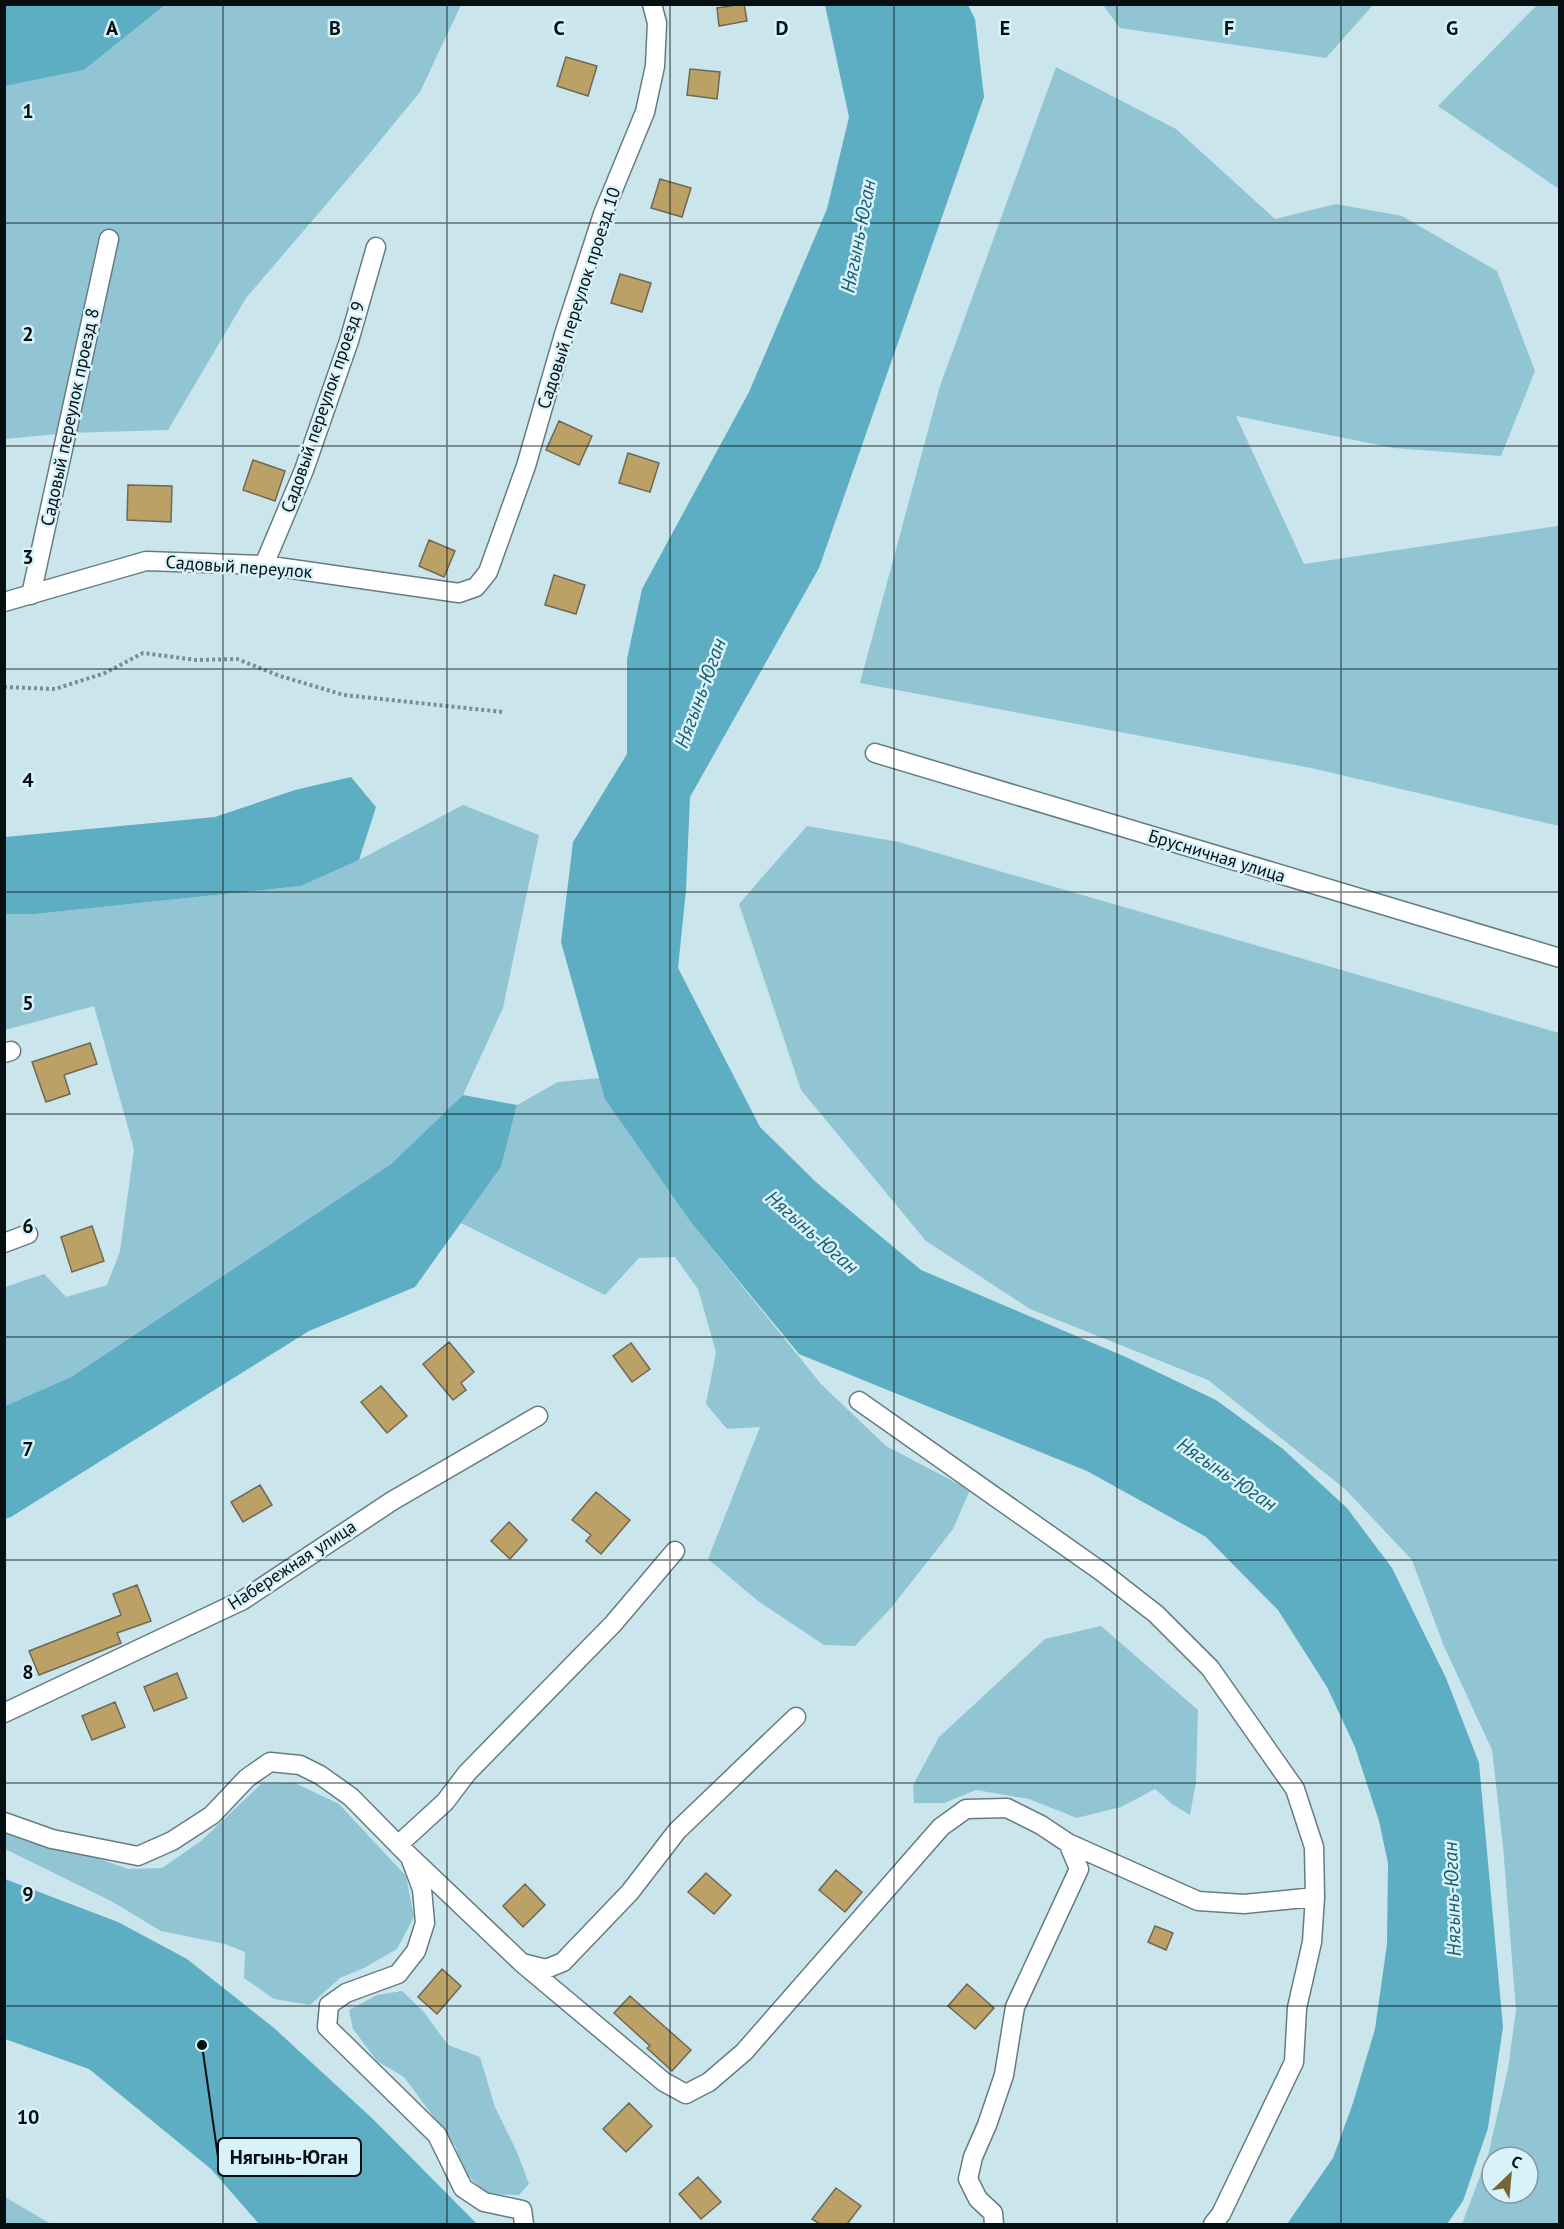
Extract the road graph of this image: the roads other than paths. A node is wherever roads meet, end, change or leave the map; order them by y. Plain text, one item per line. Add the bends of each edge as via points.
1 (652, 4) edge
2 (109, 239) dead end
3 (376, 247) dead end
4 (264, 565) junction
5 (476, 587) joint
6 (31, 595) junction
7 (4, 602) edge
8 (875, 753) dead end
9 (1560, 958) edge
10 (28, 1234) dead end
11 (4, 1243) edge
12 (859, 1401) dead end
13 (538, 1416) dead end
14 (675, 1551) dead end
15 (4, 1713) edge
16 (796, 1717) dead end
17 (4, 1822) edge
18 (1068, 1843) junction
19 (398, 1845) junction
20 (1315, 1897) junction
21 (522, 1963) junction
22 (524, 2224) edge
23 (994, 2224) edge
24 (1213, 2224) edge

1 - 5 street, Садовый переулок проезд 10 via 657,23 656,66 645,112 603,214 526,466 488,572
2 - 6 street, Садовый переулок проезд 8
3 - 4 street, Садовый переулок проезд 9 via 349,341 304,470
4 - 5 street, Садовый переулок via 459,593
4 - 6 street, Садовый переулок via 146,561
6 - 7 street, Садовый переулок
8 - 9 street, Брусничная улица
10 - 11 street
12 - 20 street via 1102,1572 1156,1614 1210,1668 1295,1789 1314,1847
13 - 15 street, Набережная улица via 392,1501 243,1600
14 - 19 street via 613,1624 467,1773 445,1802
16 - 21 street via 677,1831 630,1892 563,1962 546,1969
17 - 19 street via 52,1839 138,1856 172,1841 212,1815 246,1778 270,1762 300,1765 320,1774 351,1797
18 - 20 street via 1198,1901 1244,1904
18 - 21 street via 1041,1824 1006,1808 966,1809 941,1827 744,2052 710,2082 686,2094 664,2082
18 - 23 street via 1078,1869 1015,2007 1005,2075 968,2178 978,2199 993,2214
19 - 21 street
19 - 22 street via 410,1857 422,1889 425,1923 417,1952 398,1974 346,1992 329,2005 327,2027 438,2135 463,2188 484,2202 522,2210
20 - 24 street via 1294,2062

